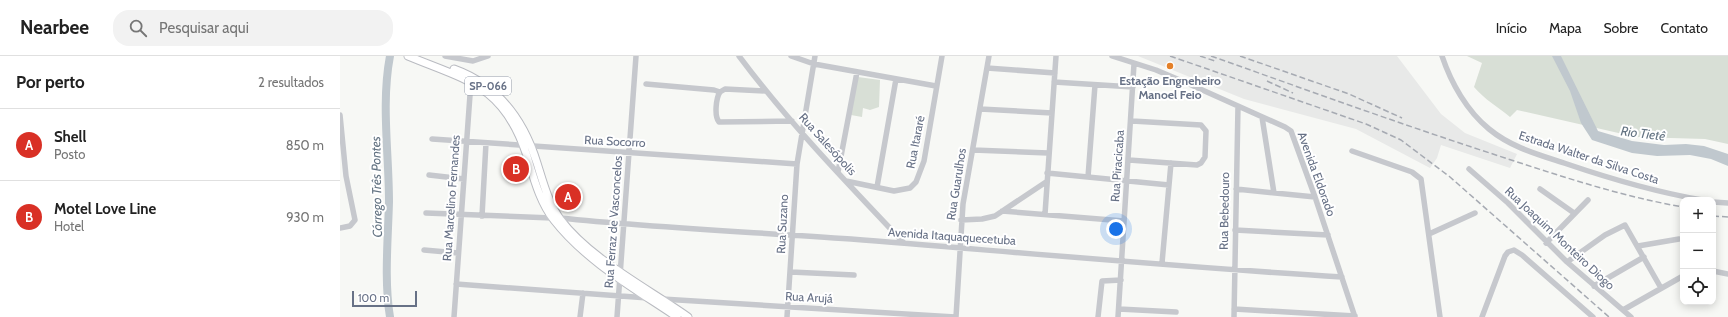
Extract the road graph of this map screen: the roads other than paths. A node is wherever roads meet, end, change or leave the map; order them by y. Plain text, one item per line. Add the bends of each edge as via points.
1 (408, 56) edge
2 (420, 56) edge
3 (445, 56) edge
4 (488, 56) edge
5 (636, 56) edge
6 (739, 56) edge
7 (790, 56) edge
8 (815, 56) edge
9 (942, 56) edge
10 (989, 56) edge
11 (1056, 56) edge
12 (1112, 56) edge
13 (1442, 56) edge
14 (814, 64) junction
15 (1134, 64) junction
16 (988, 68) junction
17 (857, 72) junction
18 (1055, 73) junction
19 (896, 79) junction
20 (472, 81) junction
21 (1054, 82) junction
22 (646, 84) dead end
23 (1095, 85) junction
24 (936, 86) junction
25 (1133, 87) junction
26 (765, 91) junction
27 (720, 92) junction
28 (1238, 106) junction
29 (980, 109) junction
30 (1052, 113) junction
31 (340, 115) edge
32 (1262, 117) junction
33 (792, 121) junction
34 (1132, 121) junction
35 (802, 132) junction
36 (432, 139) dead end
37 (466, 142) junction
38 (486, 142) junction
39 (523, 145) junction
40 (531, 146) junction
41 (973, 150) junction
42 (1352, 151) dead end
43 (628, 152) junction
44 (1048, 153) junction
45 (1129, 160) junction
46 (1171, 163) junction
47 (797, 164) junction
48 (1469, 169) dead end
49 (838, 172) junction
50 (1047, 173) junction
51 (429, 175) dead end
52 (1088, 177) junction
53 (464, 179) junction
54 (846, 181) junction
55 (1128, 181) junction
56 (1046, 182) junction
57 (1169, 185) junction
58 (877, 187) junction
59 (1236, 189) junction
60 (1540, 190) dead end
61 (1274, 193) junction
62 (1315, 197) junction
63 (1687, 197) edge
64 (1588, 200) dead end
65 (1716, 202) edge
66 (1728, 203) edge
67 (1002, 212) junction
68 (426, 213) dead end
69 (1475, 213) dead end
70 (1574, 213) junction
71 (1046, 214) junction
72 (461, 216) junction
73 (482, 216) junction
74 (556, 218) junction
75 (961, 220) junction
76 (1124, 221) junction
77 (624, 225) junction
78 (340, 228) edge
79 (1235, 230) junction
80 (1429, 234) junction
81 (793, 235) junction
82 (1328, 235) junction
83 (1679, 239) dead end
84 (904, 243) junction
85 (1546, 243) junction
86 (1638, 246) junction
87 (960, 248) junction
88 (424, 250) dead end
89 (458, 253) junction
90 (1644, 257) junction
91 (1122, 260) junction
92 (1568, 262) junction
93 (1162, 263) junction
94 (1234, 270) junction
95 (1716, 271) edge
96 (791, 272) junction
97 (620, 274) junction
98 (1728, 274) edge
99 (854, 275) dead end
100 (1342, 277) junction
101 (1680, 278) edge
102 (1121, 280) junction
103 (456, 284) junction
104 (1594, 286) junction
105 (1661, 288) junction
106 (583, 293) junction
107 (619, 296) junction
108 (648, 298) junction
109 (662, 299) junction
110 (788, 307) junction
111 (1119, 309) junction
112 (1234, 309) junction
113 (1623, 310) junction
114 (1176, 312) dead end
115 (1355, 316) edge
116 (454, 317) edge
117 (580, 317) edge
118 (617, 317) edge
119 (676, 317) edge
120 (688, 317) edge
121 (787, 317) edge
122 (956, 317) edge
123 (1098, 317) edge
124 (1118, 317) edge
125 (1234, 317) edge
126 (1440, 317) edge
127 (1482, 317) edge
128 (1594, 317) edge
129 (1631, 317) edge

1 - 20 main road, SP-066
2 - 40 main road, SP-066 via 470,74 489,87 510,109
3 - 4 street via 466,61
5 - 43 street, Rua Ferraz de Vasconcelos
6 - 26 street, Rua Salesópolis
7 - 14 street
8 - 14 street, Rua Suzano
9 - 24 street, Rua Itararé
10 - 16 street, Rua Guarulhos
11 - 18 street
12 - 15 street, Avenida Eldorado
13 - 63 street, Estrada Walter da Silva Costa via 1450,79 1470,109 1490,130 1506,141 1542,156 1646,189
14 - 17 street
14 - 35 street, Rua Suzano
15 - 25 street, Rua Piracicaba
15 - 28 street, Avenida Eldorado via 1189,84
16 - 18 street
16 - 29 street, Rua Guarulhos
17 - 19 street
17 - 49 street
18 - 21 street
19 - 24 street
19 - 58 street
20 - 37 street, Rua Marcelino Fernandes
20 - 39 main road, SP-066 via 490,95 502,109 515,127
21 - 23 street
21 - 30 street
22 - 27 street
23 - 25 street
23 - 52 street
24 - 58 street, Rua Itararé via 924,162 916,182 902,191
25 - 34 street, Rua Piracicaba
26 - 27 street via 725,89
26 - 33 street, Rua Salesópolis
27 - 33 street via 718,121
28 - 32 street, Avenida Eldorado
28 - 59 street, Rua Bebedouro
29 - 30 street
29 - 41 street, Rua Guarulhos
30 - 44 street
31 - 78 street via 346,176 355,220 350,226
32 - 61 street
32 - 62 street, Avenida Eldorado via 1291,131
33 - 35 street, Rua Salesópolis
34 - 45 street, Rua Piracicaba
34 - 46 street via 1197,124 1204,127 1205,157 1201,163
35 - 47 street, Rua Suzano
35 - 49 street, Rua Salesópolis
36 - 37 street, Rua Socorro
37 - 38 street, Rua Socorro
37 - 53 street, Rua Marcelino Fernandes
38 - 39 street, Rua Socorro
38 - 73 street
39 - 40 street, Rua Socorro
39 - 74 main road, SP-066 via 541,196
40 - 43 street, Rua Socorro
40 - 74 main road, SP-066
41 - 44 street
41 - 75 street, Rua Guarulhos
42 - 80 street via 1412,172 1421,179
43 - 47 street, Rua Socorro
43 - 77 street, Rua Ferraz de Vasconcelos
44 - 50 street
45 - 46 street
45 - 55 street, Rua Piracicaba
46 - 57 street
47 - 81 street, Rua Suzano
48 - 85 street, Rua Joaquim Monteiro Diogo
49 - 54 street, Rua Salesópolis
50 - 52 street
50 - 56 street
51 - 53 street
52 - 55 street
53 - 72 street, Rua Marcelino Fernandes
54 - 58 street, Rua Itararé
54 - 84 street, Rua Salesópolis
55 - 57 street
55 - 76 street, Rua Piracicaba
56 - 67 street
56 - 71 street
57 - 93 street
59 - 61 street
59 - 79 street, Rua Bebedouro
60 - 70 street
61 - 62 street
62 - 82 street, Avenida Eldorado
64 - 70 street
65 - 66 street
67 - 71 street
67 - 75 street via 988,218
68 - 72 street, Avenida Itaquaquecetuba
69 - 80 street
70 - 85 street
71 - 76 street
72 - 73 street, Avenida Itaquaquecetuba
72 - 89 street, Rua Marcelino Fernandes
73 - 74 street, Avenida Itaquaquecetuba
74 - 77 street, Avenida Itaquaquecetuba
74 - 97 main road, SP-066 via 579,248
75 - 87 street, Rua Guarulhos
76 - 91 street, Rua Piracicaba
77 - 81 street, Avenida Itaquaquecetuba
77 - 97 street, Rua Ferraz de Vasconcelos
79 - 82 street
79 - 94 street, Rua Bebedouro
80 - 126 street
81 - 84 street, Avenida Itaquaquecetuba
81 - 96 street, Rua Suzano
82 - 100 street, Avenida Eldorado
83 - 86 street
84 - 87 street, Avenida Itaquaquecetuba
85 - 92 street, Rua Joaquim Monteiro Diogo
86 - 90 street
86 - 92 street via 1626,226 1618,227
87 - 91 street, Avenida Itaquaquecetuba
87 - 122 street, Rua Guarulhos
88 - 89 street
89 - 103 street, Rua Marcelino Fernandes
90 - 104 street
90 - 105 street
91 - 93 street, Avenida Itaquaquecetuba
91 - 102 street, Rua Piracicaba
92 - 104 street, Rua Joaquim Monteiro Diogo
93 - 94 street, Avenida Itaquaquecetuba
94 - 100 street, Avenida Itaquaquecetuba
94 - 112 street, Rua Bebedouro
95 - 98 street
96 - 99 street
96 - 110 street, Rua Suzano
97 - 107 street, Rua Ferraz de Vasconcelos
97 - 108 main road, SP-066
97 - 109 main road, SP-066
100 - 115 street, Avenida Eldorado
101 - 105 street
102 - 111 street, Rua Piracicaba
102 - 123 street via 1102,281
103 - 106 street
103 - 116 street, Rua Marcelino Fernandes
104 - 113 street, Rua Joaquim Monteiro Diogo
105 - 113 street
106 - 107 street
106 - 117 street
107 - 108 street
107 - 118 street, Rua Ferraz de Vasconcelos
108 - 119 main road, SP-066
109 - 110 street, Rua Arujá
109 - 120 main road, SP-066
110 - 121 street, Rua Suzano
110 - 122 street, Rua Arujá
111 - 114 street
111 - 124 street, Rua Piracicaba
112 - 115 street
112 - 125 street, Rua Bebedouro
113 - 129 street, Rua Joaquim Monteiro Diogo
127 - 128 street via 1505,256 1511,251 1522,255

